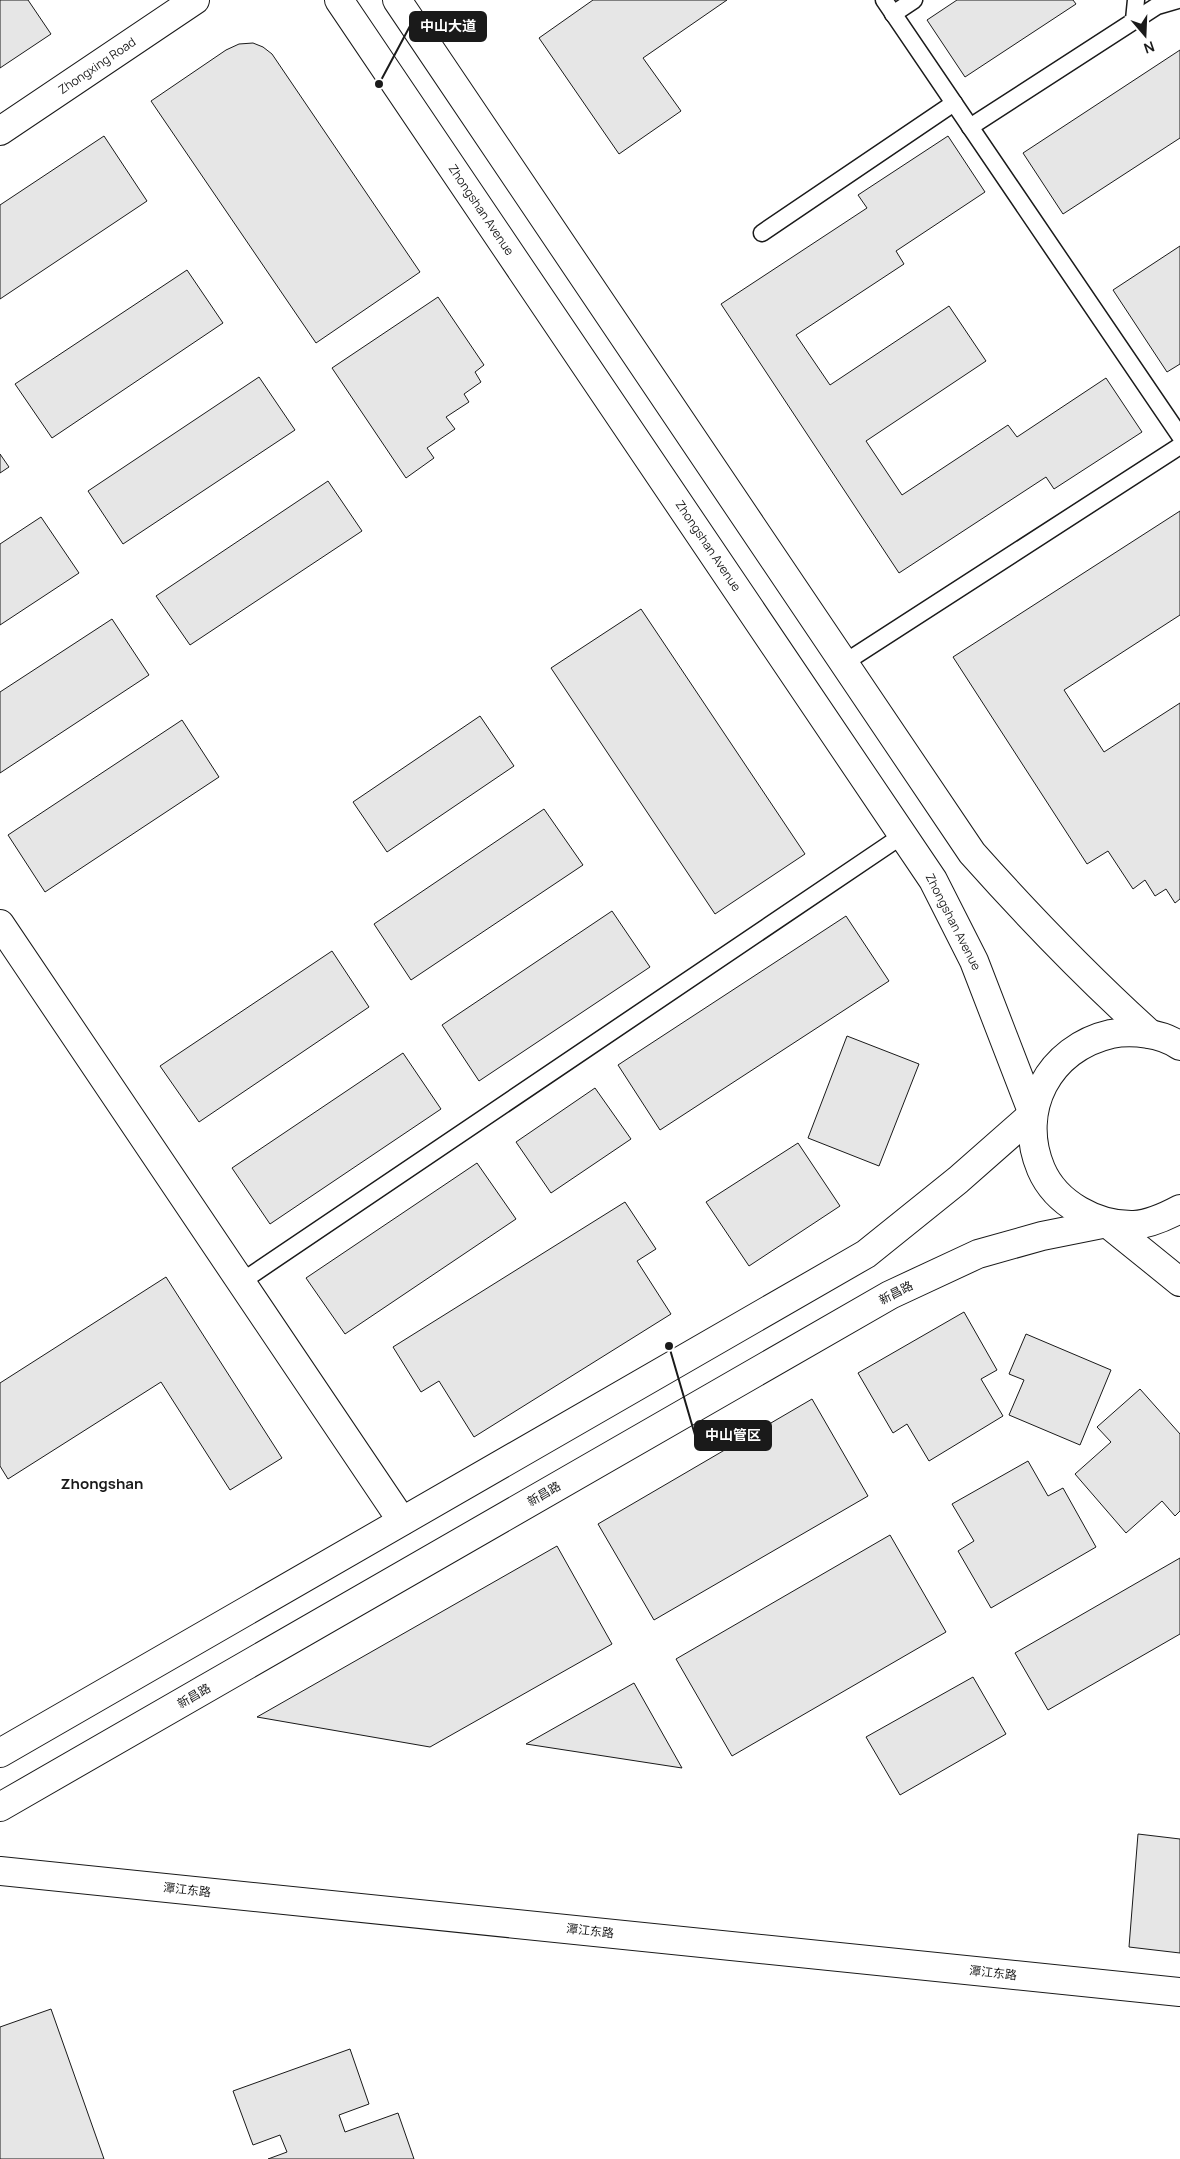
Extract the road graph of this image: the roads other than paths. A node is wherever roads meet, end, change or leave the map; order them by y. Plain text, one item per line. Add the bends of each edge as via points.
1 (195, 0) edge
2 (340, 0) edge
3 (397, 0) edge
4 (914, 0) edge
5 (1136, 0) edge
6 (1178, 0) edge
7 (888, 7) edge
8 (1134, 20) junction
9 (954, 104) junction
10 (970, 127) junction
11 (0, 131) edge
12 (762, 233) dead end
13 (1180, 436) edge
14 (1180, 446) edge
15 (844, 663) junction
16 (903, 835) junction
17 (0, 924) edge
18 (1180, 1028) edge
19 (1150, 1034) junction
20 (1180, 1046) edge
21 (1033, 1114) junction
22 (1180, 1210) edge
23 (1107, 1222) junction
24 (241, 1282) junction
25 (1180, 1282) edge
26 (402, 1522) junction
27 (0, 1753) edge
28 (0, 1807) edge
29 (0, 1871) edge
30 (1180, 1992) edge

1 - 11 main road, Zhongxing Road
2 - 16 main road, Zhongshan Avenue
3 - 15 main road
4 - 7 lane
5 - 8 lane
6 - 8 lane via 1156,6
7 - 9 lane
8 - 10 lane
9 - 10 lane
9 - 12 lane
10 - 13 lane
14 - 15 lane
15 - 19 main road via 972,853 1072,962
16 - 21 main road, Zhongshan Avenue via 933,880 974,961
16 - 24 lane
17 - 24 main road
18 - 19 main road
19 - 20 main road
19 - 21 main road via 1123,1032 1096,1037 1072,1050 1055,1066 1042,1086
21 - 23 main road via 1033,1143 1041,1170 1058,1194 1080,1212
21 - 26 main road via 866,1254
22 - 23 main road via 1161,1220 1134,1225
23 - 25 main road
23 - 28 main road, 新昌路 via 978,1254 890,1295
24 - 26 main road
26 - 27 main road
29 - 30 main road, 潭江东路

